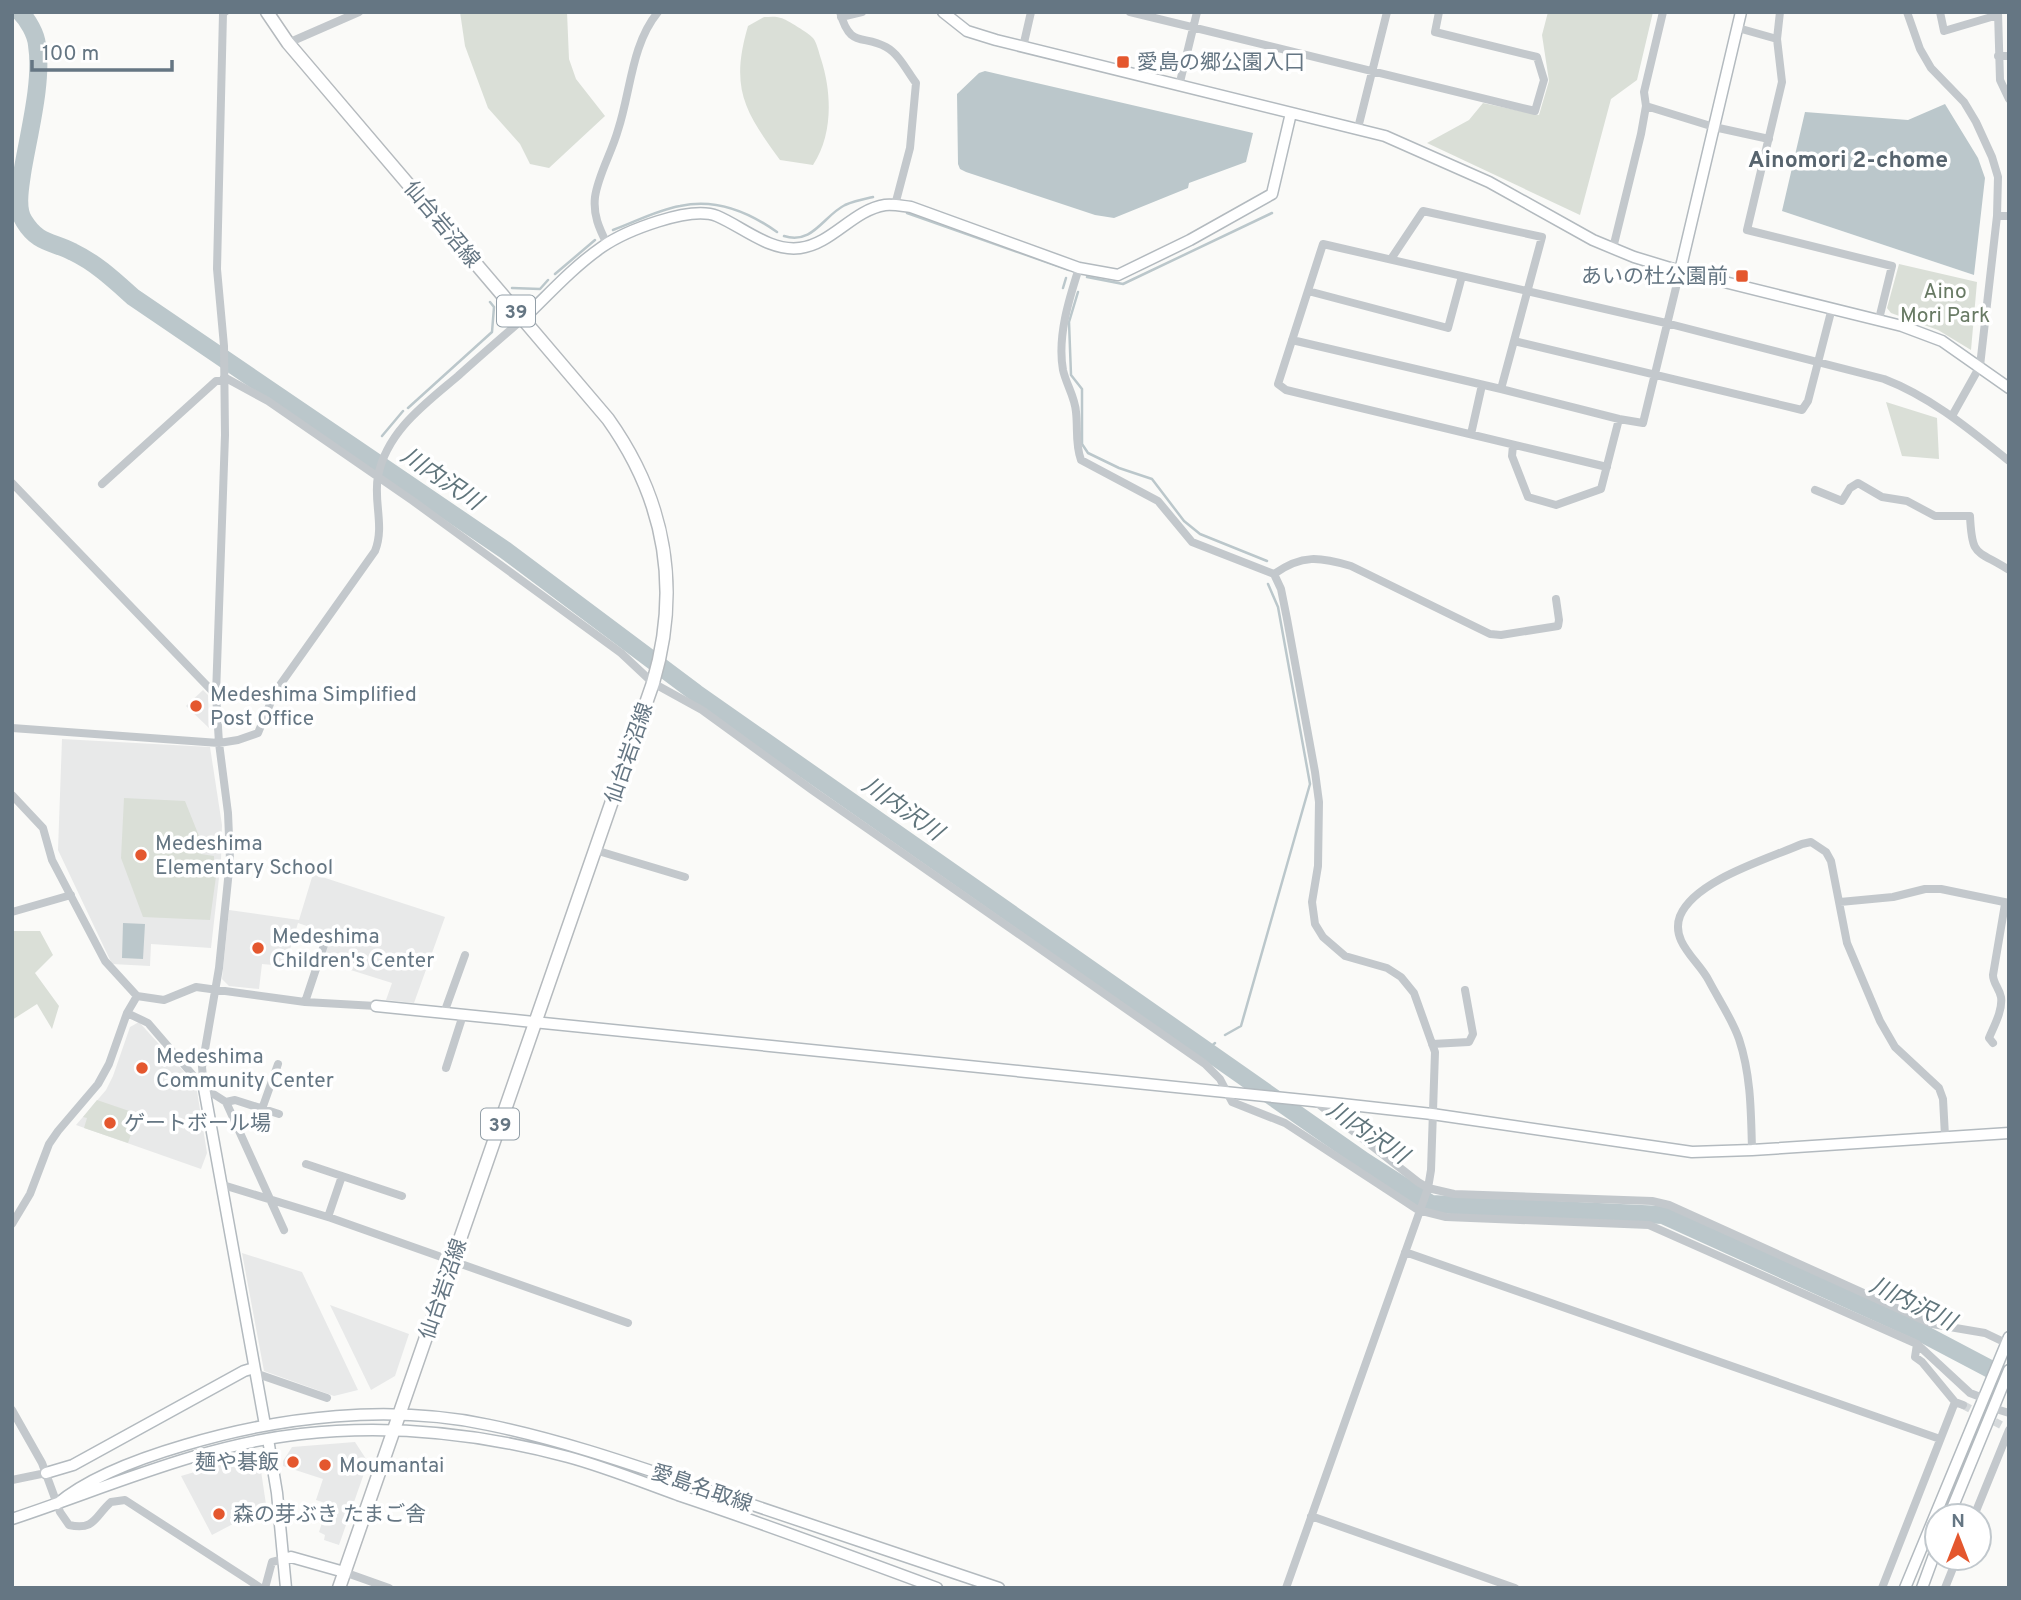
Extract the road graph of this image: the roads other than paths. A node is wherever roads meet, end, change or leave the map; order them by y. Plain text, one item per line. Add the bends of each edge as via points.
1 (267, 12) edge
2 (359, 12) edge
3 (658, 12) edge
4 (862, 12) edge
5 (943, 12) edge
6 (1031, 12) edge
7 (1197, 12) edge
8 (1387, 12) edge
9 (1440, 12) edge
10 (1663, 12) edge
11 (1741, 12) edge
12 (1780, 12) edge
13 (1907, 12) edge
14 (1940, 12) edge
15 (223, 13) edge
16 (1134, 13) edge
17 (1998, 14) edge
18 (841, 15) edge
19 (1738, 28) junction
20 (1194, 29) junction
21 (1777, 39) junction
22 (288, 43) junction
23 (1023, 47) junction
24 (1998, 56) junction
25 (2009, 56) edge
26 (1373, 72) junction
27 (1179, 86) junction
28 (2009, 99) edge
29 (1646, 106) junction
30 (1291, 113) junction
31 (1714, 127) junction
32 (1358, 128) junction
33 (1769, 139) junction
34 (895, 205) junction
35 (1997, 216) junction
36 (2009, 216) edge
37 (607, 244) junction
38 (1613, 248) junction
39 (1391, 259) junction
40 (1079, 268) junction
41 (1680, 271) junction
42 (1462, 276) junction
43 (1308, 291) junction
44 (1527, 291) junction
45 (1832, 308) junction
46 (523, 319) junction
47 (1878, 320) junction
48 (1666, 323) junction
49 (1292, 340) junction
50 (1514, 341) junction
51 (1818, 361) junction
52 (1980, 366) junction
53 (1655, 375) junction
54 (224, 376) junction
55 (1482, 385) junction
56 (2009, 388) edge
57 (1501, 389) junction
58 (1952, 416) junction
59 (1619, 419) junction
60 (1471, 434) junction
61 (1513, 445) junction
62 (2009, 461) edge
63 (1607, 467) junction
64 (378, 476) junction
65 (12, 483) edge
66 (102, 484) dead end
67 (1815, 490) dead end
68 (2009, 570) edge
69 (1274, 574) junction
70 (1556, 599) dead end
71 (654, 679) junction
72 (216, 695) junction
73 (12, 728) edge
74 (219, 743) junction
75 (12, 795) edge
76 (595, 850) junction
77 (685, 877) dead end
78 (71, 895) junction
79 (1840, 902) junction
80 (2007, 903) edge
81 (12, 912) edge
82 (327, 936) dead end
83 (465, 955) dead end
84 (215, 989) junction
85 (1465, 990) dead end
86 (137, 996) junction
87 (305, 1002) junction
88 (376, 1006) joint
89 (127, 1013) junction
90 (444, 1013) junction
91 (463, 1015) junction
92 (536, 1022) junction
93 (1993, 1043) dead end
94 (1432, 1044) junction
95 (278, 1064) dead end
96 (446, 1068) dead end
97 (204, 1088) junction
98 (1227, 1092) junction
99 (1314, 1101) junction
100 (226, 1102) junction
101 (262, 1109) junction
102 (279, 1114) dead end
103 (1432, 1114) junction
104 (2009, 1133) edge
105 (1945, 1136) junction
106 (1752, 1150) junction
107 (306, 1164) dead end
108 (342, 1176) junction
109 (223, 1185) junction
110 (1427, 1190) junction
111 (402, 1196) dead end
112 (270, 1199) junction
113 (1420, 1208) junction
114 (328, 1217) junction
115 (12, 1224) edge
116 (284, 1230) dead end
117 (1405, 1252) junction
118 (453, 1261) junction
119 (628, 1323) dead end
120 (1917, 1344) junction
121 (2006, 1345) edge
122 (2009, 1370) edge
123 (255, 1371) junction
124 (1985, 1394) junction
125 (327, 1398) dead end
126 (1993, 1408) junction
127 (12, 1410) edge
128 (2009, 1413) edge
129 (399, 1415) junction
130 (265, 1425) junction
131 (2006, 1428) edge
132 (394, 1431) junction
133 (268, 1439) junction
134 (1940, 1439) junction
135 (46, 1473) junction
136 (12, 1480) edge
137 (1955, 1502) edge
138 (1979, 1502) edge
139 (57, 1504) junction
140 (1311, 1516) junction
141 (12, 1519) edge
142 (284, 1559) junction
143 (344, 1572) junction
144 (263, 1588) edge
145 (286, 1588) edge
146 (339, 1588) edge
147 (389, 1588) edge
148 (937, 1588) edge
149 (999, 1588) edge
150 (1286, 1588) edge
151 (1515, 1588) edge
152 (1882, 1588) edge
153 (1905, 1588) edge

1 - 22 main road, 仙台岩沼線 / 39
2 - 22 street
3 - 37 street via 638,48 621,122 597,189 596,220
4 - 18 street
5 - 23 street via 967,31
6 - 23 street
7 - 20 street
8 - 26 street
9 - 26 street via 1435,32 1537,57 1544,80 1535,111
10 - 29 street via 1644,92
11 - 19 street
12 - 21 street
13 - 35 street via 1931,68 1964,102 1986,142 1998,177
14 - 17 street via 1944,31
15 - 54 street via 217,269
16 - 20 street
17 - 24 street
18 - 34 street via 849,33 888,48 916,83 910,148
19 - 21 street
19 - 31 street
20 - 26 street
20 - 27 street
21 - 33 street via 1782,82
22 - 46 main road, 仙台岩沼線 / 39
23 - 27 street
24 - 25 street
24 - 28 street via 2000,80
26 - 32 street
27 - 30 street
29 - 31 street
29 - 38 street
30 - 32 street
30 - 40 street via 1272,194 1118,275
31 - 33 street
31 - 41 street
32 - 38 street via 1409,145 1489,182
33 - 47 street via 1747,230 1892,266
34 - 37 street via 882,205 826,239 796,249 783,248 716,216 699,213 675,216
34 - 40 street
35 - 36 street
35 - 52 street
37 - 46 street
38 - 41 street
39 - 42 street
39 - 43 street via 1323,244
39 - 44 street via 1423,211 1542,237
40 - 69 street via 1068,302 1062,358 1076,411 1081,460 1158,501 1192,542
41 - 45 street
41 - 48 street
42 - 43 street via 1448,328
42 - 44 street
43 - 49 street
44 - 48 street
44 - 50 street
45 - 47 street
45 - 51 street
46 - 64 street via 410,417 394,438
46 - 71 main road, 仙台岩沼線 / 39 via 608,419 647,486 667,579
47 - 52 street via 1942,341
48 - 51 street
48 - 53 street
49 - 55 street
49 - 60 street via 1278,384 1286,390
50 - 53 street
50 - 57 street
51 - 53 street via 1802,410
51 - 58 street via 1900,385
52 - 56 street
52 - 58 street
53 - 59 street via 1643,423
54 - 64 street
54 - 66 street
54 - 72 street
55 - 57 street
55 - 60 street
57 - 59 street
58 - 62 street
59 - 63 street
60 - 61 street
61 - 63 street
61 - 63 street via 1512,456 1528,497 1556,506 1601,489
64 - 71 street
64 - 74 street via 380,540 375,551 275,692 258,733
65 - 72 street
67 - 68 street via 1842,500 1858,483 1935,516 1970,516 1972,543 1980,554
69 - 70 street via 1298,560 1323,559 1351,566 1476,629 1501,635 1558,626
69 - 94 street via 1287,619 1319,802 1312,902 1315,924 1345,956 1387,968 1408,983
71 - 76 main road, 仙台岩沼線 / 39
71 - 98 street via 1205,1065
72 - 74 street
73 - 74 street
74 - 84 street via 230,860
75 - 78 street via 43,828 52,860
76 - 77 street
76 - 92 main road, 仙台岩沼線 / 39
78 - 81 street
78 - 86 street via 105,961
79 - 80 street via 1941,889
79 - 105 street via 1847,943 1880,1021 1895,1047 1939,1088
79 - 106 street via 1831,860 1811,842 1720,878 1695,896 1680,915 1680,940 1703,969 1741,1046 1748,1076
80 - 93 street via 1993,975 2001,996 1989,1038
82 - 87 street
83 - 90 street
84 - 86 street via 196,987 164,1000
84 - 87 street
84 - 97 street via 202,1066
85 - 94 street via 1474,1034 1469,1042
86 - 89 street
87 - 88 street
88 - 90 street
89 - 97 street via 148,1023
89 - 115 street via 98,1084 49,1144 30,1194
90 - 91 street
91 - 92 street
91 - 96 street
92 - 98 street
92 - 118 main road, 仙台岩沼線 / 39
94 - 103 street
95 - 101 street
97 - 100 street
97 - 109 street
98 - 99 street
98 - 113 street via 1232,1102 1294,1129
99 - 103 street
99 - 110 street
100 - 101 street via 235,1100
100 - 112 street
101 - 102 street
103 - 106 street via 1692,1152
103 - 110 street
104 - 105 street
105 - 106 street
107 - 108 street
108 - 111 street
108 - 114 street
109 - 112 street
109 - 123 street
110 - 113 street
110 - 121 street via 1669,1205 1932,1324 1985,1333
112 - 114 street
112 - 116 street
113 - 117 street
113 - 120 street via 1446,1217 1649,1225
114 - 118 street
117 - 134 street
117 - 140 street
118 - 119 street
118 - 129 main road, 仙台岩沼線 / 39
120 - 124 street via 1970,1393
120 - 134 street via 1915,1357 1959,1403
121 - 124 street
122 - 126 street
123 - 125 street
123 - 130 street
123 - 135 street via 244,1371 73,1465
124 - 153 street
126 - 128 street
126 - 137 street
127 - 135 street
129 - 130 street, 愛島名取線
129 - 132 main road, 仙台岩沼線 / 39
129 - 149 street, 愛島名取線 via 487,1424 605,1455
130 - 139 street, 愛島名取線 via 147,1458 72,1490
131 - 138 street
132 - 133 street, 愛島名取線
132 - 143 main road, 仙台岩沼線 / 39
132 - 148 street, 愛島名取線 via 515,1445 569,1458 792,1533
133 - 139 street, 愛島名取線 via 171,1464
133 - 142 street
134 - 152 street
135 - 136 street
135 - 139 street
139 - 141 street, 愛島名取線
139 - 144 street via 69,1525 78,1527 96,1522 111,1502 125,1500
140 - 150 street
140 - 151 street
142 - 143 street
142 - 144 street via 272,1562
142 - 145 street
143 - 146 main road, 仙台岩沼線 / 39
143 - 147 street

